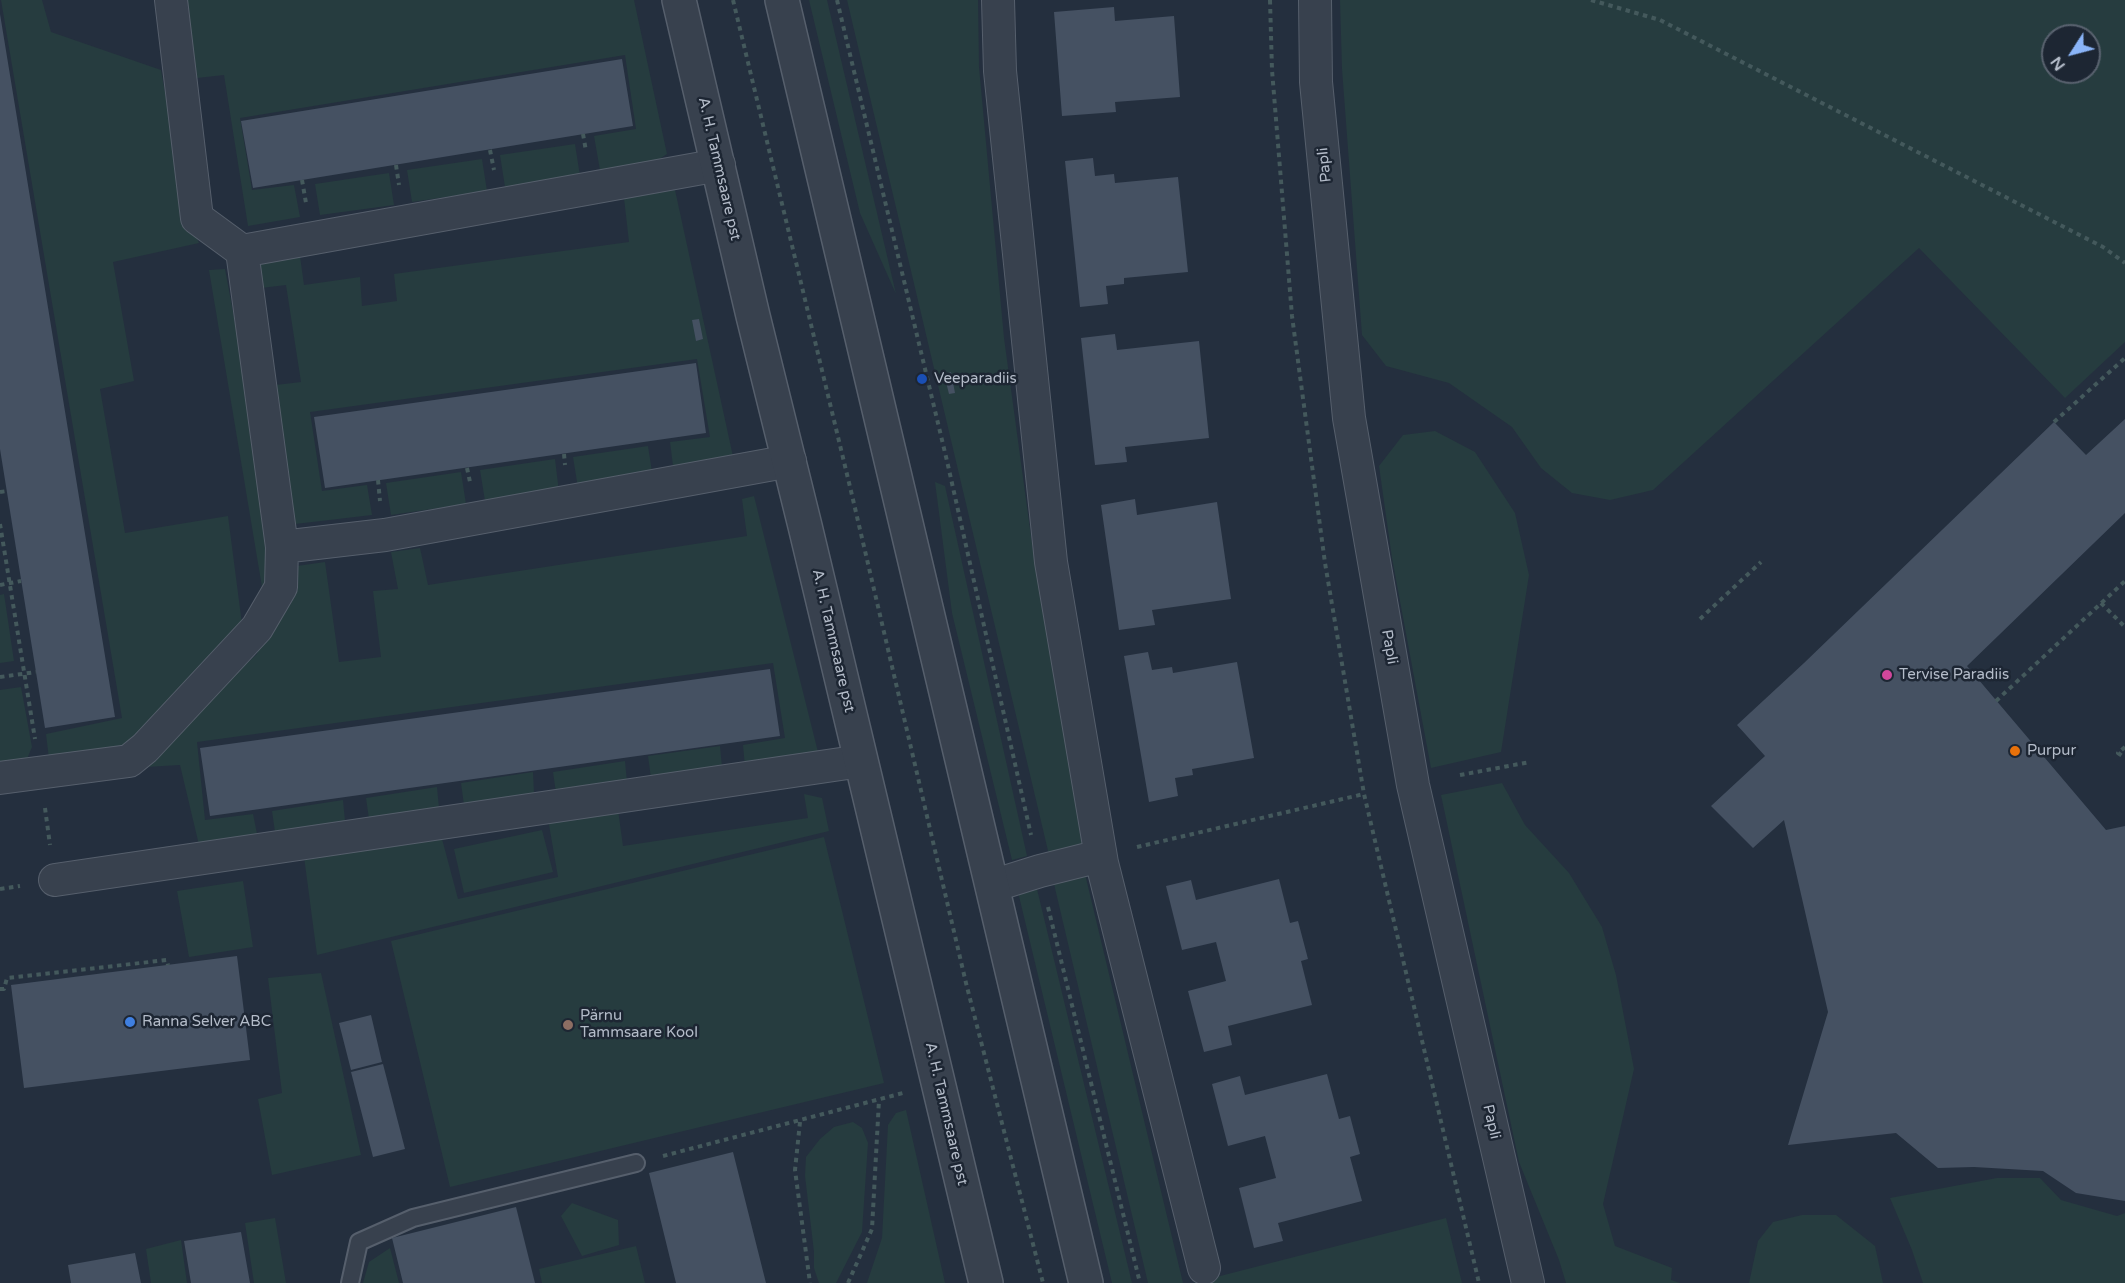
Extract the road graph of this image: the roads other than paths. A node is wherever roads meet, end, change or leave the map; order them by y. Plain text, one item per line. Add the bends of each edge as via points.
1 (171, 0) edge
2 (679, 0) edge
3 (782, 0) edge
4 (998, 0) edge
5 (1315, 0) edge
6 (719, 165) junction
7 (242, 251) junction
8 (790, 461) junction
9 (282, 547) junction
10 (861, 760) junction
11 (0, 778) edge
12 (1100, 856) junction
13 (55, 880) road end
14 (992, 886) junction
15 (636, 1163) road end
16 (1204, 1268) dead end
17 (350, 1283) edge
18 (986, 1283) edge
19 (1086, 1283) edge
20 (1528, 1283) edge

1 - 7 street via 197,218
2 - 6 street, A. H. Tammsaare pst
3 - 14 street
4 - 12 street via 1000,71 1051,562
5 - 20 street, Papli via 1316,82 1349,418 1413,785
6 - 7 street
6 - 8 street, A. H. Tammsaare pst
7 - 9 street
8 - 9 street via 385,535
8 - 10 street, A. H. Tammsaare pst
9 - 11 street via 281,587 257,628 145,748 129,761
10 - 13 street
10 - 18 street, A. H. Tammsaare pst
12 - 14 street
12 - 16 street
14 - 19 street
15 - 17 lane via 413,1218 359,1242

